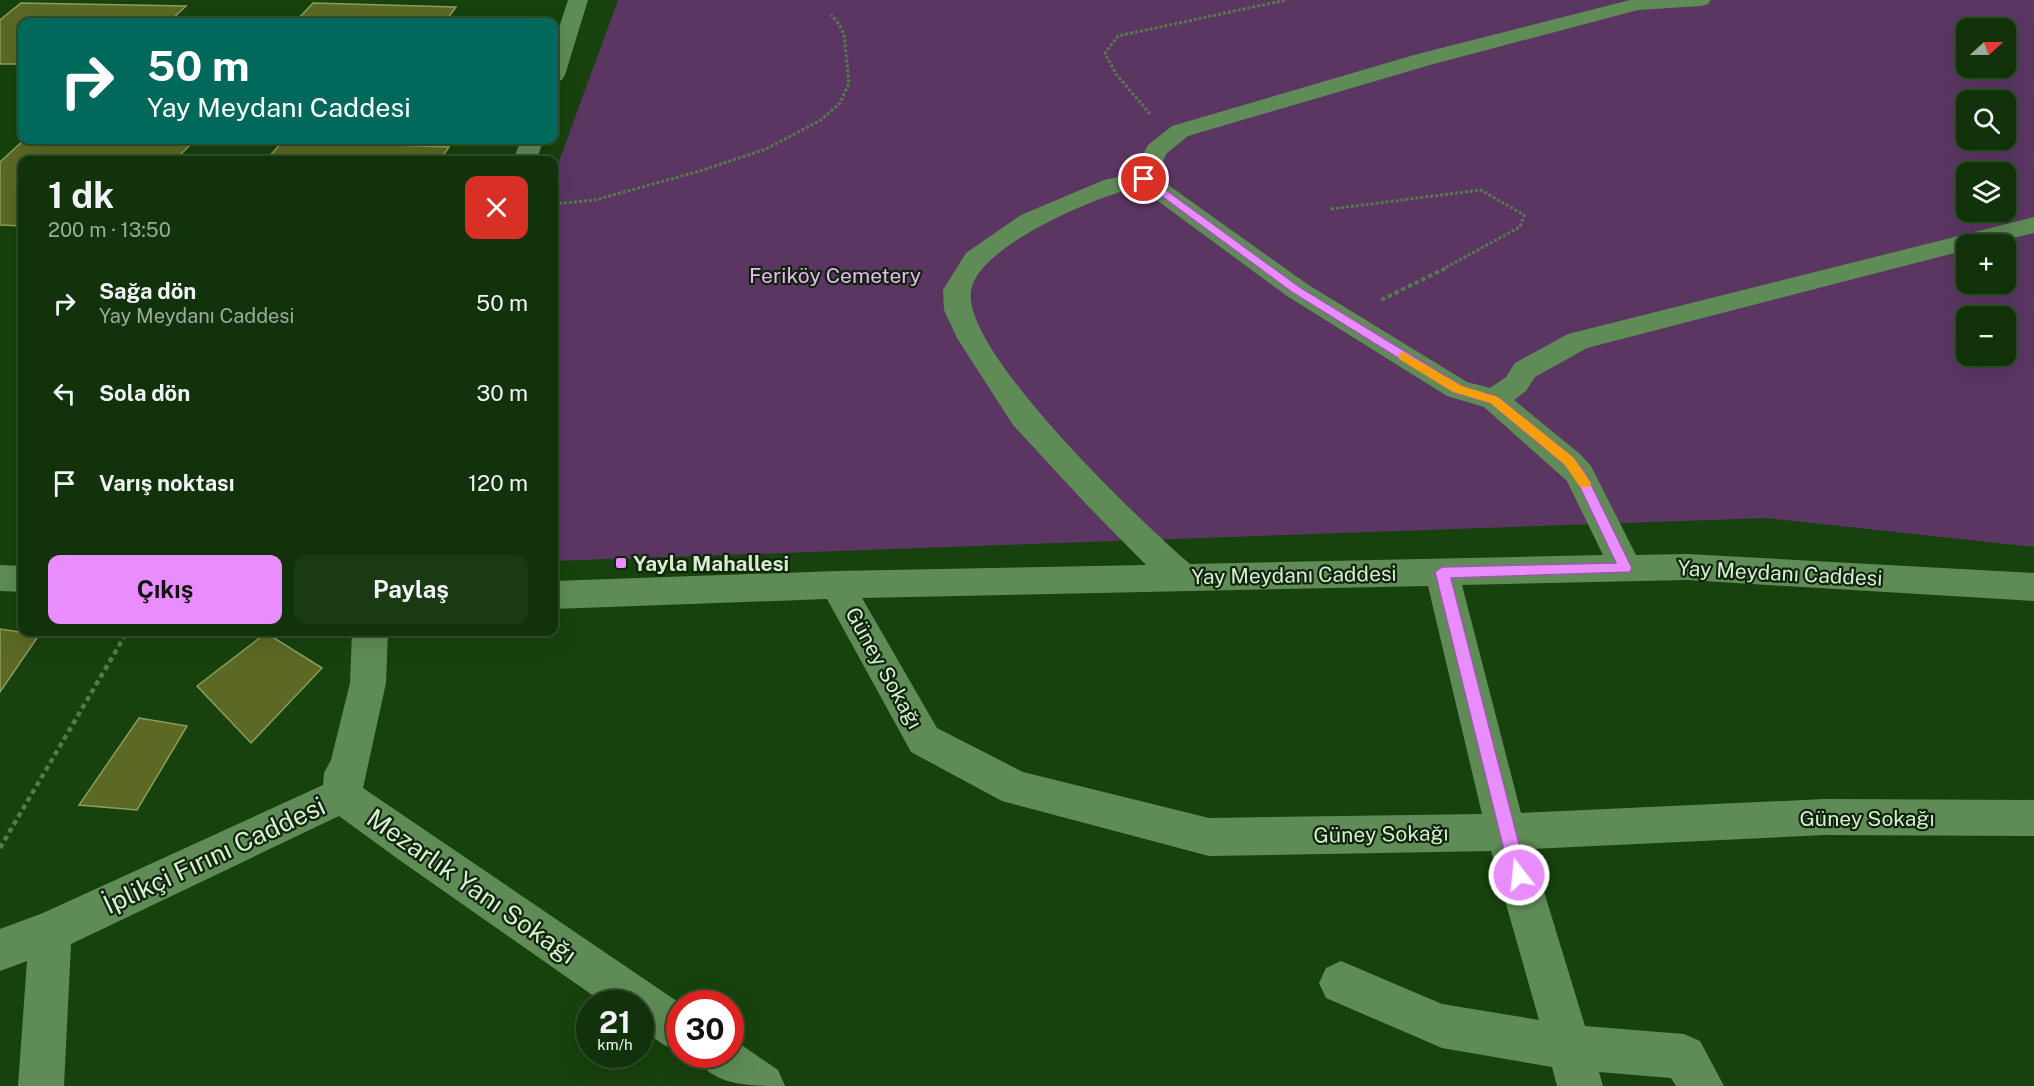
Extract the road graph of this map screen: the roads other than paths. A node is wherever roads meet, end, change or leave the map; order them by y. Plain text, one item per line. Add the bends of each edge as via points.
1 (578, 0) edge
2 (1701, 0) edge
3 (558, 62) edge
4 (1144, 179) junction
5 (2034, 225) edge
6 (1494, 400) junction
7 (1626, 568) junction
8 (1442, 572) junction
9 (0, 578) edge
10 (1183, 578) junction
11 (18, 579) edge
12 (837, 585) junction
13 (2034, 587) edge
14 (558, 596) edge
15 (362, 636) edge
16 (370, 636) edge
17 (342, 795) junction
18 (2034, 818) edge
19 (1506, 832) junction
20 (50, 932) junction
21 (0, 950) edge
22 (1341, 983) dead end
23 (666, 1019) edge
24 (1575, 1066) edge
25 (736, 1068) edge
26 (41, 1086) edge
27 (762, 1086) edge
28 (1701, 1086) edge

1 - 3 street
2 - 4 street via 1638,4 1422,60 1180,131 1160,142 1148,162
4 - 6 street via 1297,290 1457,389
4 - 10 street via 1113,185 1030,220 975,259 957,290 958,310 971,338 1024,417 1097,496
5 - 6 street via 1578,341 1525,370 1516,384
6 - 7 street via 1580,474
7 - 8 street, Yay Meydanı Caddesi
7 - 13 street, Yay Meydanı Caddesi via 1687,567
8 - 10 street, Yay Meydanı Caddesi
8 - 19 street
9 - 11 street
10 - 12 street, Yay Meydanı Caddesi
12 - 14 street, Yay Meydanı Caddesi
12 - 19 street, Güney Sokağı via 924,740 1016,788 1209,837
15 - 17 street, İplikçi Fırını Caddesi via 346,692
16 - 17 street via 368,683
17 - 20 street, İplikçi Fırını Caddesi
17 - 23 street, Mezarlık Yanı Sokağı
18 - 19 street, Güney Sokağı via 1825,817
19 - 24 street
20 - 21 street, İplikçi Fırını Caddesi
20 - 26 street
22 - 24 street via 1442,1026
24 - 28 street via 1684,1057
25 - 27 street

